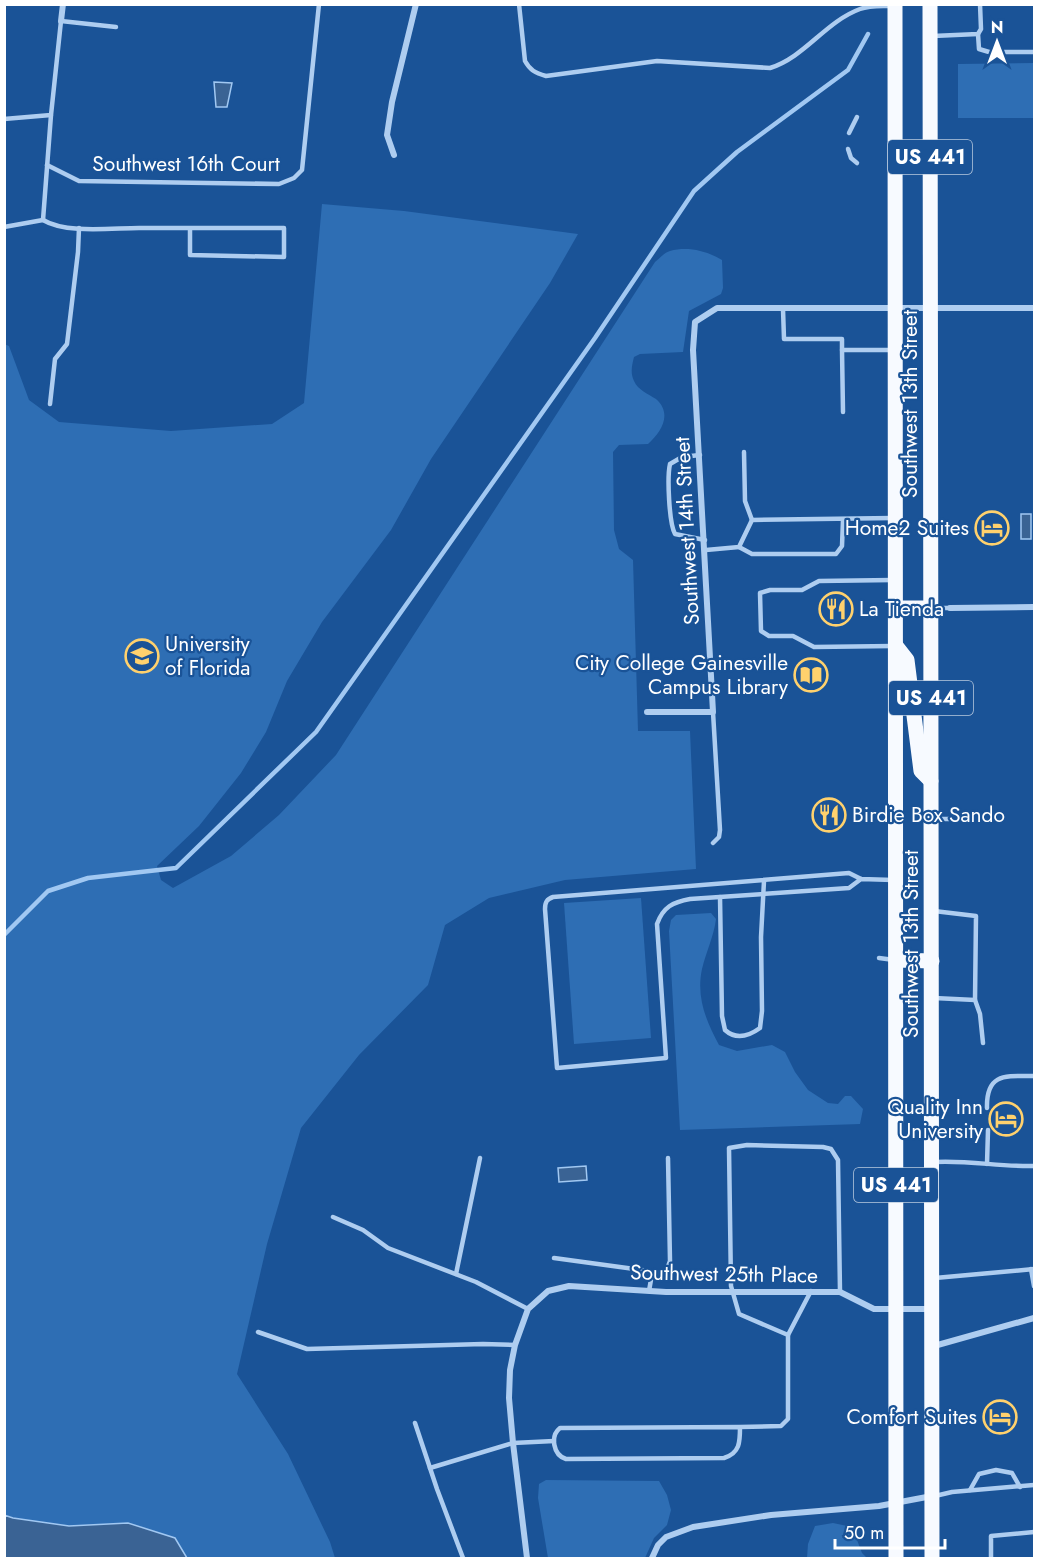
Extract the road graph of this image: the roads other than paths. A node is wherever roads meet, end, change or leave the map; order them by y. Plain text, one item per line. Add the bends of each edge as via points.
1 (63, 4) edge
2 (318, 4) edge
3 (416, 4) edge
4 (519, 4) edge
5 (930, 4) edge
6 (980, 4) edge
7 (895, 5) edge
8 (61, 21) junction
9 (116, 27) dead end
10 (978, 34) junction
11 (930, 36) junction
12 (1035, 52) edge
13 (51, 115) junction
14 (857, 117) dead end
15 (4, 118) edge
16 (849, 134) dead end
17 (848, 149) dead end
18 (394, 156) dead end
19 (857, 163) dead end
20 (47, 165) junction
21 (43, 220) junction
22 (4, 227) edge
23 (79, 228) junction
24 (190, 228) junction
25 (930, 308) junction
26 (1035, 308) edge
27 (783, 309) junction
28 (895, 309) junction
29 (842, 350) junction
30 (895, 350) junction
31 (50, 404) dead end
32 (843, 412) dead end
33 (744, 452) dead end
34 (700, 455) junction
35 (895, 518) junction
36 (752, 520) junction
37 (843, 520) junction
38 (705, 540) junction
39 (739, 547) junction
40 (705, 550) junction
41 (896, 580) junction
42 (1035, 607) edge
43 (896, 608) junction
44 (931, 608) junction
45 (950, 608) joint
46 (896, 646) junction
47 (647, 712) dead end
48 (713, 712) junction
49 (931, 781) junction
50 (931, 819) junction
51 (949, 819) dead end
52 (712, 843) dead end
53 (861, 879) junction
54 (896, 880) junction
55 (764, 881) junction
56 (764, 894) junction
57 (720, 897) junction
58 (932, 911) junction
59 (879, 958) dead end
60 (896, 960) junction
61 (932, 961) junction
62 (932, 998) junction
63 (975, 1000) junction
64 (983, 1043) dead end
65 (1035, 1076) edge
66 (987, 1108) dead end
67 (988, 1130) dead end
68 (480, 1158) dead end
69 (669, 1158) dead end
70 (932, 1162) junction
71 (987, 1164) junction
72 (1035, 1166) edge
73 (333, 1217) dead end
74 (554, 1258) dead end
75 (1033, 1269) edge
76 (456, 1274) junction
77 (652, 1274) junction
78 (932, 1278) junction
79 (1035, 1286) edge
80 (649, 1291) junction
81 (811, 1291) junction
82 (734, 1292) junction
83 (840, 1292) junction
84 (528, 1309) junction
85 (896, 1309) junction
86 (932, 1309) junction
87 (1035, 1318) edge
88 (258, 1332) dead end
89 (788, 1335) junction
90 (515, 1345) junction
91 (933, 1346) junction
92 (415, 1423) dead end
93 (740, 1427) junction
94 (554, 1441) junction
95 (513, 1443) junction
96 (430, 1468) junction
97 (1035, 1485) edge
98 (1020, 1487) junction
99 (970, 1490) junction
100 (932, 1496) junction
101 (896, 1503) junction
102 (1035, 1532) edge
103 (463, 1558) edge
104 (527, 1558) edge
105 (652, 1558) edge
106 (896, 1558) edge
107 (932, 1558) edge
108 (991, 1558) edge

1 - 8 street
2 - 20 lane, Southwest 16th Court via 302,170 294,178 279,184 79,181
3 - 18 street via 387,135
4 - 7 lane via 525,61 529,68 546,76 657,61 770,68 785,63 841,18 861,8
5 - 11 main road, Southwest 13th Street / US 441
6 - 10 lane
7 - 28 main road, Southwest 13th Street / US 441
8 - 9 lane
8 - 13 lane
10 - 11 lane
10 - 12 lane via 979,49
11 - 25 main road, Southwest 13th Street / US 441
13 - 15 lane
13 - 20 lane
14 - 16 lane
17 - 19 lane
20 - 21 lane
21 - 22 lane
21 - 23 lane via 53,226
23 - 24 lane
23 - 31 lane via 67,344 55,359
24 - 24 lane via 190,255 284,257 284,228
25 - 26 street
25 - 28 street
25 - 44 main road, Southwest 13th Street / US 441
27 - 28 street
27 - 29 lane via 784,339 842,339
27 - 34 street, Southwest 14th Street via 717,308 695,322 693,350
28 - 30 main road, Southwest 13th Street / US 441
29 - 30 lane
29 - 32 lane
30 - 35 main road, Southwest 13th Street / US 441
33 - 36 lane via 745,501
34 - 38 street, Southwest 14th Street
34 - 38 lane via 682,457 670,464 670,498 673,532
35 - 37 lane
35 - 41 main road, Southwest 13th Street / US 441
36 - 37 lane
36 - 39 lane
37 - 39 lane via 842,546 836,554 753,554
38 - 40 street, Southwest 14th Street
39 - 40 lane
40 - 48 street, Southwest 14th Street
41 - 43 main road, Southwest 13th Street / US 441
41 - 46 lane via 819,580 802,590 760,593 761,632 770,636 793,636 814,647
42 - 45 street
43 - 44 main road
43 - 46 main road, Southwest 13th Street / US 441
44 - 45 lane
44 - 49 main road, Southwest 13th Street / US 441
46 - 49 main road via 907,660 921,771
46 - 54 main road, Southwest 13th Street / US 441
47 - 48 street
48 - 52 lane, Southwest 14th Street via 720,830
49 - 50 main road, Southwest 13th Street / US 441
50 - 51 lane
50 - 58 main road, Southwest 13th Street / US 441
53 - 54 lane
53 - 55 lane via 849,873
53 - 56 lane via 849,888
54 - 60 main road, Southwest 13th Street / US 441
55 - 56 lane
55 - 57 lane via 548,899 545,909 557,1068 666,1058 657,924 660,915 676,902
56 - 57 lane
56 - 57 lane via 760,1028 741,1036 724,1030
58 - 61 main road, Southwest 13th Street / US 441
58 - 63 lane via 976,916
59 - 60 lane
60 - 61 main road
60 - 85 main road, Southwest 13th Street / US 441
61 - 62 main road, Southwest 13th Street / US 441
62 - 63 lane
62 - 70 main road, Southwest 13th Street / US 441
63 - 64 lane
65 - 66 lane via 998,1078 990,1086
67 - 71 lane
68 - 76 lane
69 - 77 lane via 670,1261 666,1272
70 - 71 lane
70 - 78 main road, Southwest 13th Street / US 441
71 - 72 lane
73 - 76 lane via 363,1230 388,1248
74 - 77 lane
75 - 78 lane
75 - 79 lane
76 - 84 lane
77 - 80 lane
78 - 86 main road, Southwest 13th Street / US 441
80 - 82 street, Southwest 25th Place
80 - 84 street, Southwest 25th Place via 569,1286 548,1290
81 - 82 street, Southwest 25th Place
81 - 83 street, Southwest 25th Place
81 - 89 lane
82 - 83 lane via 729,1148 747,1145 823,1147 836,1154 840,1179
82 - 89 lane via 739,1314
83 - 85 street, Southwest 25th Place via 874,1309
84 - 90 street, Southwest 25th Place
85 - 86 street, Southwest 25th Place
85 - 101 main road, Southwest 13th Street / US 441
86 - 91 main road, Southwest 13th Street / US 441
87 - 91 street
88 - 90 lane via 308,1349
89 - 93 lane via 788,1419 781,1426
90 - 95 street, Southwest 25th Place via 510,1370
91 - 100 main road, Southwest 13th Street / US 441
92 - 96 lane
93 - 94 lane via 560,1428
93 - 94 lane via 736,1452 724,1458 566,1459 560,1457
94 - 95 lane
95 - 96 lane
95 - 104 street, Southwest 25th Place
96 - 103 lane
97 - 98 lane
98 - 99 lane
98 - 99 lane via 1012,1473 996,1470 979,1474
99 - 100 lane
100 - 101 street
100 - 107 main road, Southwest 13th Street / US 441
101 - 105 street via 693,1527 666,1537
101 - 106 main road, Southwest 13th Street / US 441
102 - 108 lane via 991,1536

